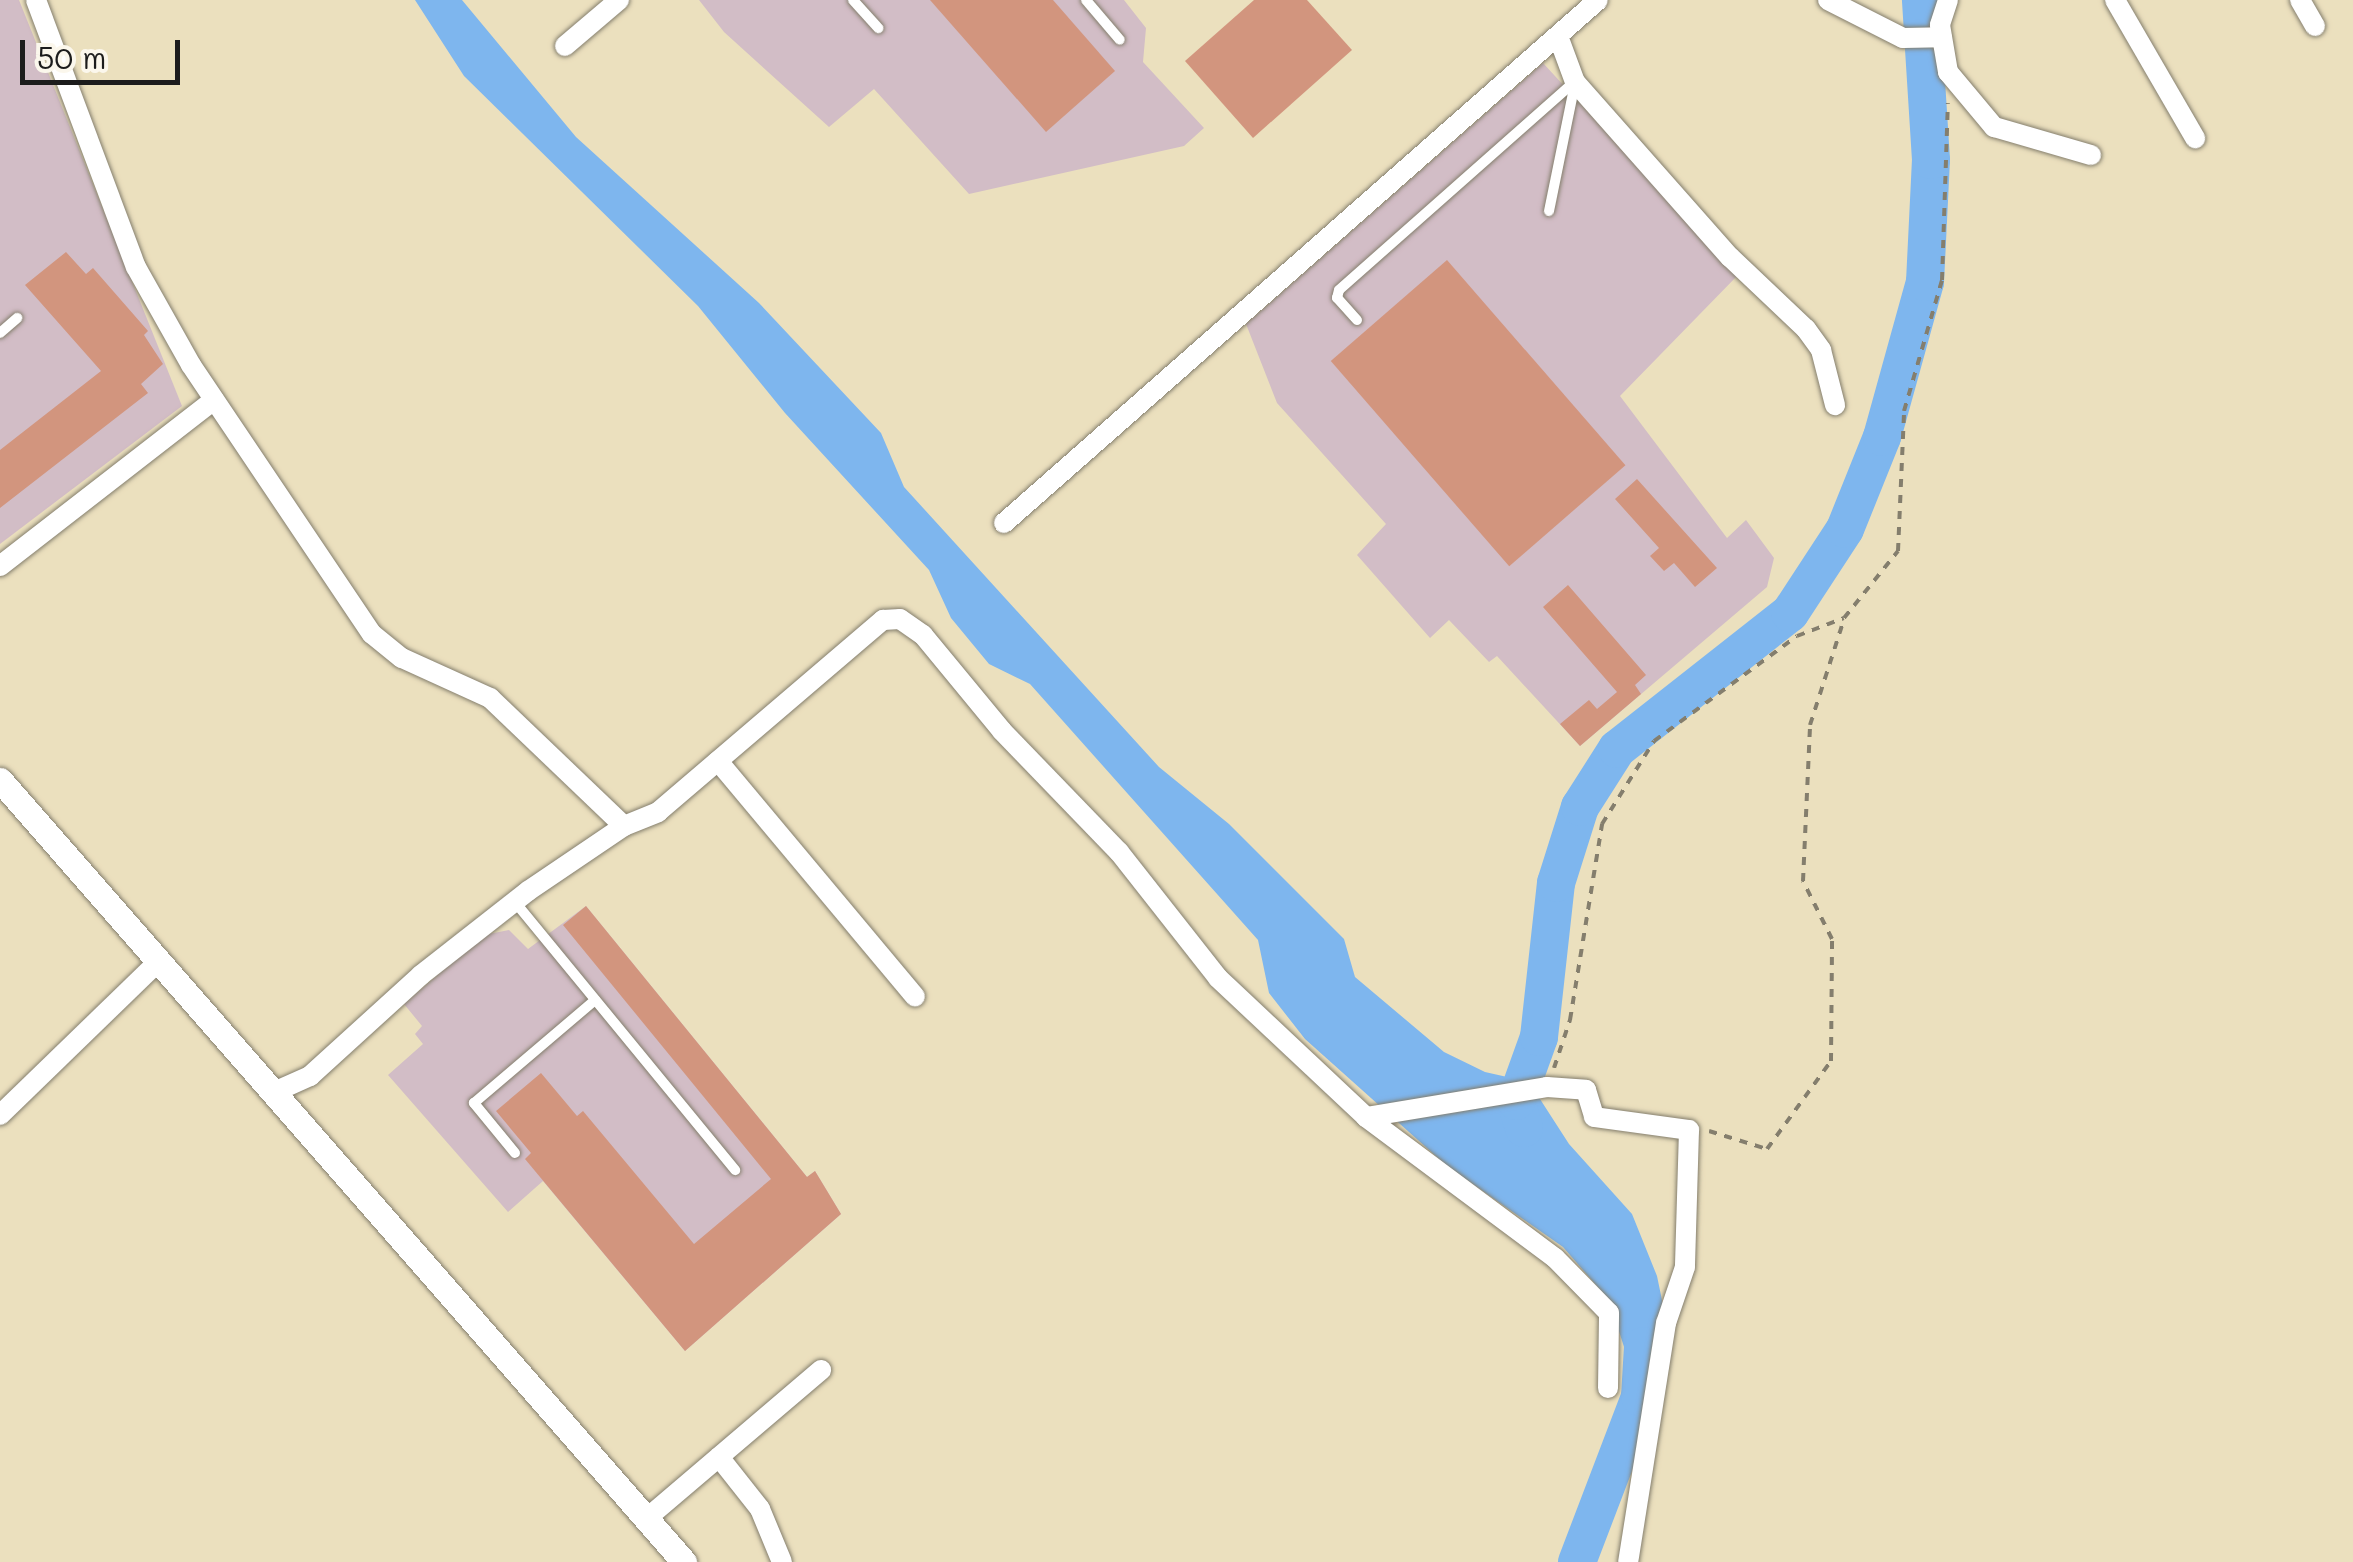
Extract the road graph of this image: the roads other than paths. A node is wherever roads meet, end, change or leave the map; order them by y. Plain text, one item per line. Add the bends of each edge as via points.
1 (36, 0) edge
2 (618, 0) edge
3 (853, 0) edge
4 (1086, 0) edge
5 (1598, 0) edge
6 (1828, 0) edge
7 (1948, 0) edge
8 (2114, 0) edge
9 (2300, 0) edge
10 (2315, 26) dead end
11 (878, 28) dead end
12 (1558, 36) junction
13 (1938, 38) junction
14 (1120, 40) dead end
15 (565, 46) dead end
16 (1575, 82) junction
17 (2195, 138) dead end
18 (2091, 155) dead end
19 (1548, 210) dead end
20 (17, 318) dead end
21 (1357, 320) dead end
22 (0, 333) edge
23 (214, 400) junction
24 (1835, 405) dead end
25 (1004, 523) dead end
26 (0, 566) edge
27 (718, 761) junction
28 (0, 780) edge
29 (624, 826) junction
30 (514, 902) junction
31 (157, 963) junction
32 (915, 997) dead end
33 (595, 1000) junction
34 (272, 1093) junction
35 (0, 1115) edge
36 (1375, 1116) junction
37 (515, 1152) dead end
38 (736, 1170) dead end
39 (821, 1370) dead end
40 (1608, 1388) dead end
41 (718, 1457) junction
42 (646, 1519) junction
43 (684, 1562) edge
44 (782, 1562) edge
45 (1628, 1562) edge

1 - 23 street via 136,267
2 - 15 street
3 - 11 lane
4 - 14 lane
5 - 12 street
6 - 13 street via 1903,38
7 - 13 street
8 - 17 street
9 - 10 street
12 - 16 street
12 - 25 street
13 - 18 street via 1948,72 1994,127
16 - 19 lane
16 - 21 lane via 1339,290 1337,298
16 - 24 street via 1730,257 1806,329 1821,350
20 - 22 lane
23 - 26 street
23 - 29 street via 372,634 402,658 490,698
27 - 29 street via 658,812
27 - 32 street
27 - 36 street via 883,620 900,619 923,635 1002,732 1119,852 1218,978
28 - 31 street
29 - 30 street
30 - 33 lane
30 - 34 street via 310,1076
31 - 34 street
31 - 35 street
33 - 37 lane via 474,1103
33 - 38 lane
34 - 42 street
36 - 40 street via 1556,1258 1609,1314
36 - 45 street via 1547,1087 1586,1090 1594,1117 1689,1130 1686,1267 1666,1323
39 - 41 street
41 - 42 street
41 - 44 street via 760,1509
42 - 43 street

